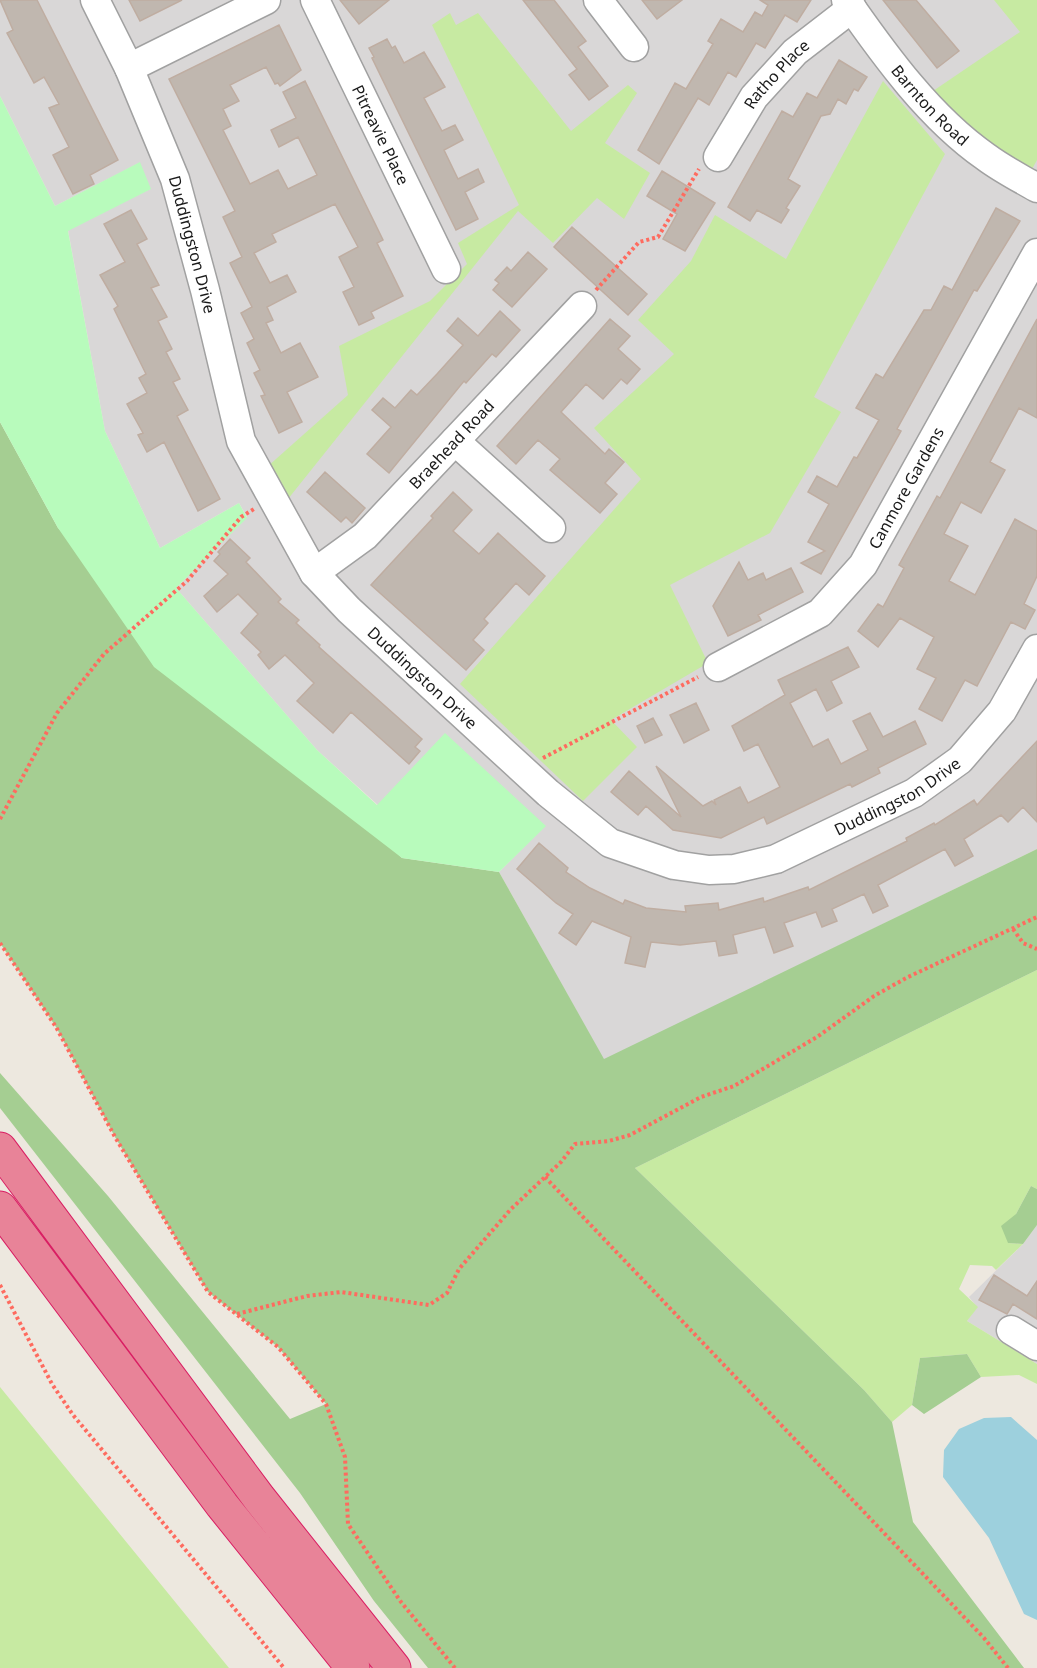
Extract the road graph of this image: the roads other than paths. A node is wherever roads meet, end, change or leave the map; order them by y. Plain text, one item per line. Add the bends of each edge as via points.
1 (95, 0) edge
2 (266, 0) edge
3 (315, 0) edge
4 (598, 0) edge
5 (849, 4) edge
6 (634, 47) dead end
7 (129, 68) junction
8 (718, 157) road end
9 (1037, 188) edge
10 (1037, 253) edge
11 (446, 269) dead end
12 (582, 306) road end
13 (455, 441) junction
14 (552, 528) dead end
15 (315, 573) junction
16 (1037, 649) edge
17 (718, 667) road end
18 (0, 1149) edge
19 (0, 1208) edge
20 (1011, 1330) dead end
21 (1037, 1346) edge
22 (353, 1668) edge
23 (394, 1668) edge

1 - 7 street, Duddingston Drive
2 - 7 street
3 - 11 street, Pitreavie Place
4 - 6 street
5 - 8 street, Ratho Place via 795,52 754,97
5 - 9 street, Barnton Road via 949,127 986,158
7 - 15 street, Duddingston Drive via 175,179 241,441
10 - 17 street, Canmore Gardens via 863,565 820,613
12 - 13 street, Braehead Road
13 - 14 street
13 - 15 street, Braehead Road via 365,536
15 - 16 street, Duddingston Drive via 348,610 522,769 610,843 674,865 709,870 734,869 776,859 914,793 960,760 1002,711
18 - 23 highway via 259,1498
19 - 22 highway via 222,1505
20 - 21 street

